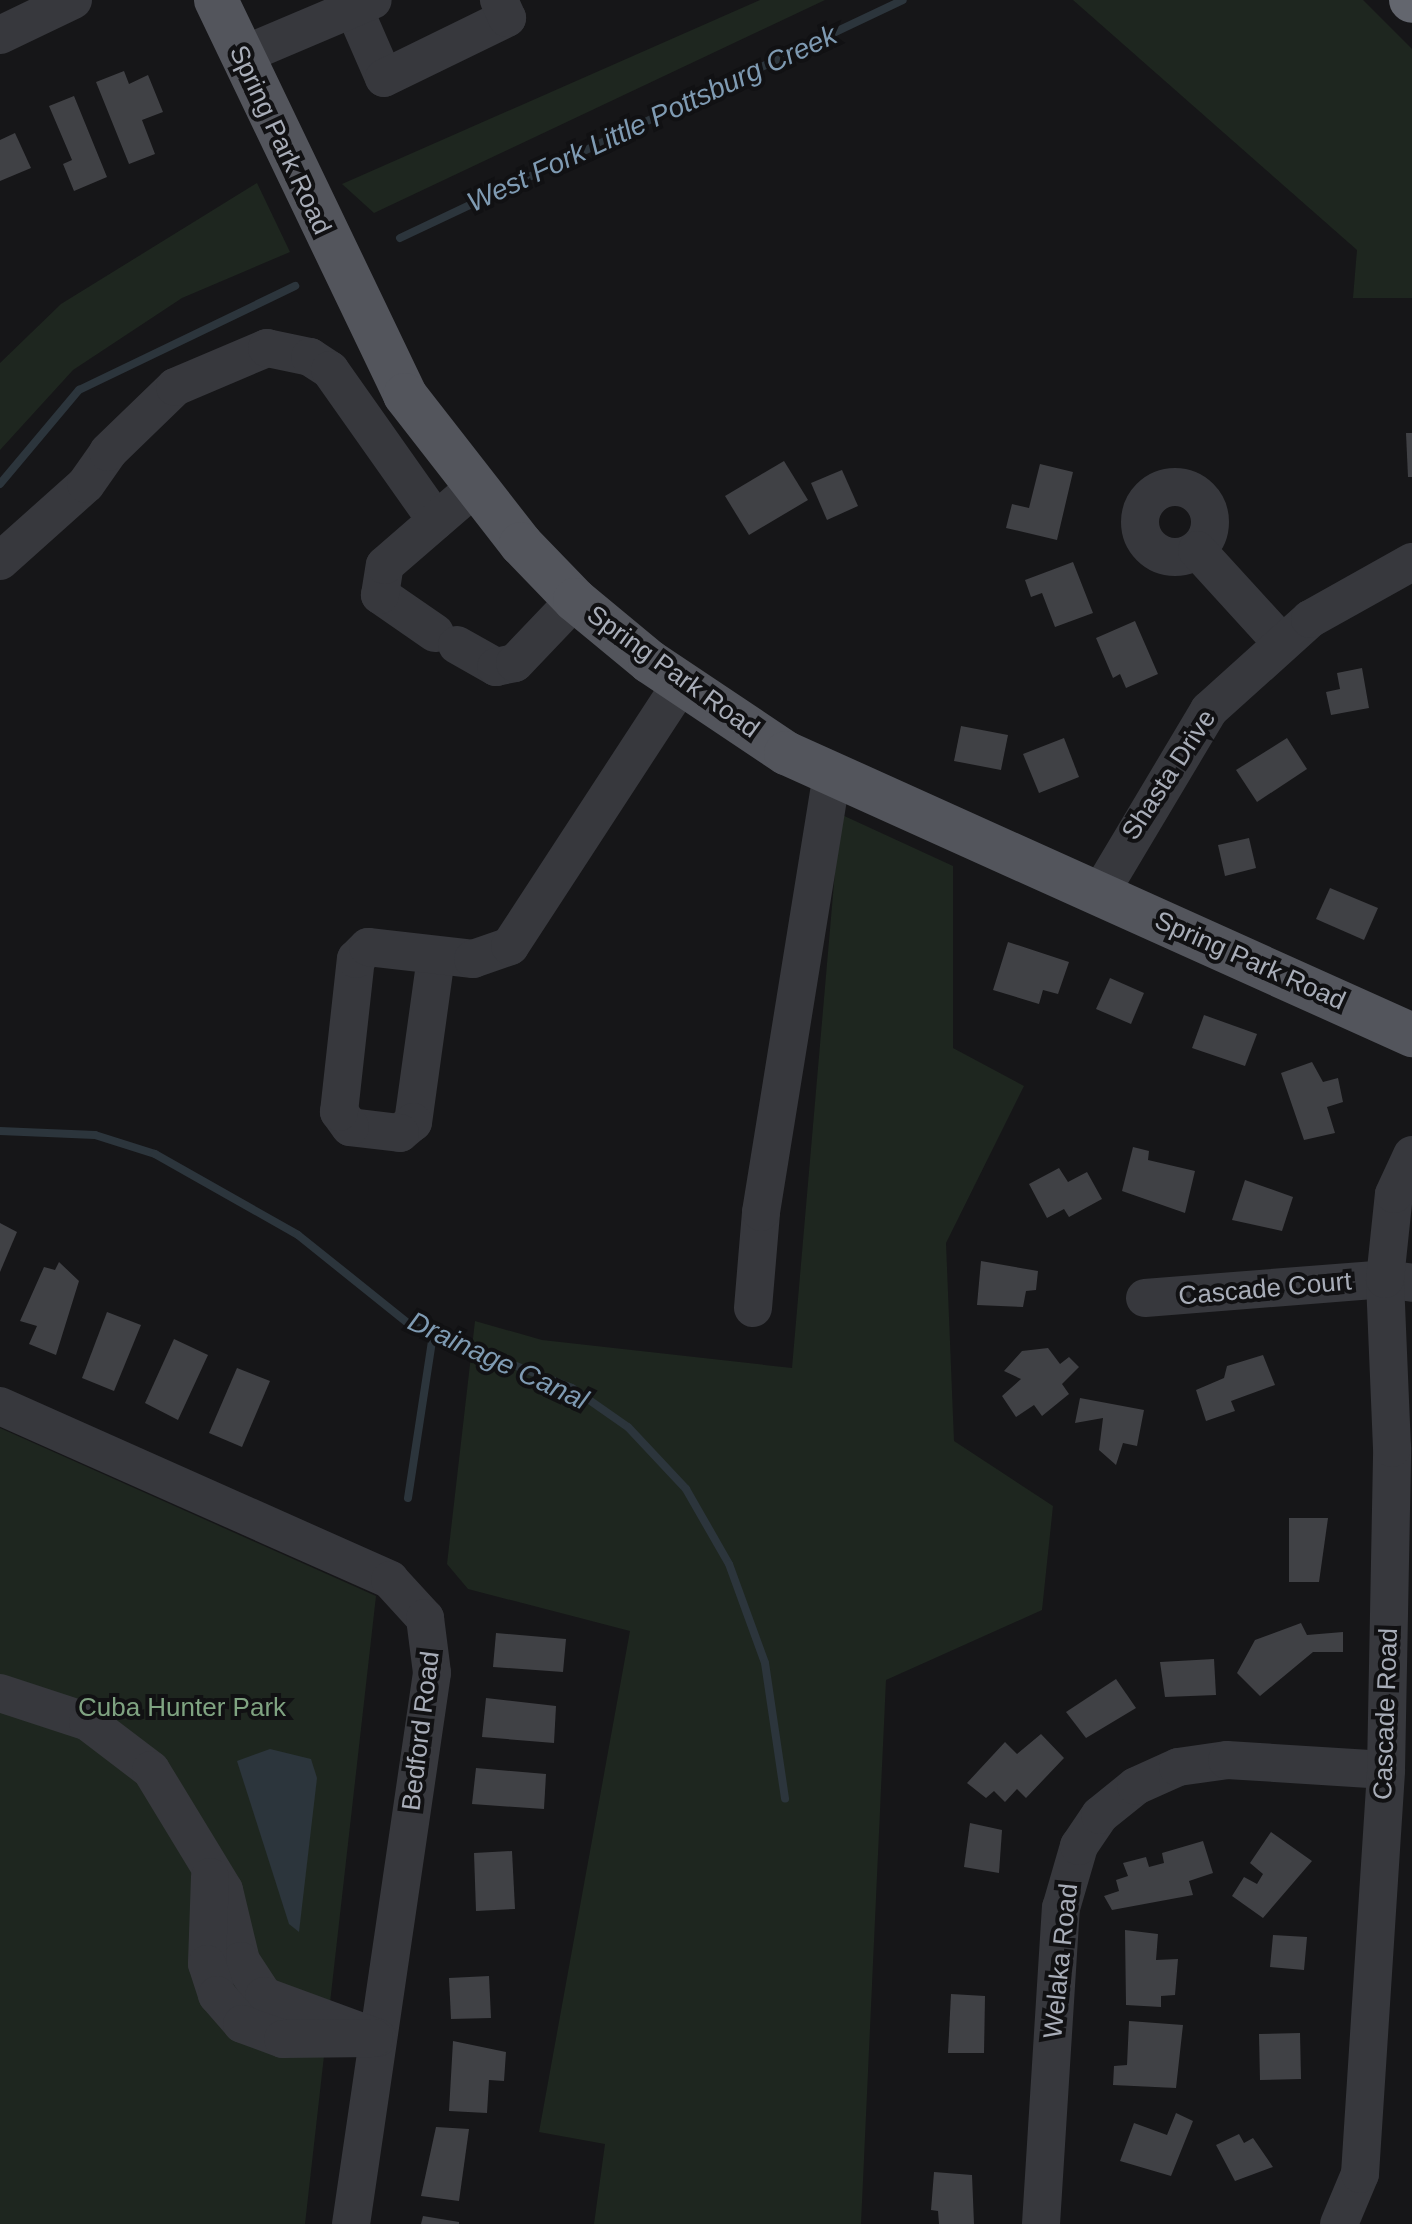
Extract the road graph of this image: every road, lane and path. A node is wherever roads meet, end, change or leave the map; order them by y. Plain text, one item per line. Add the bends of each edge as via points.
1 (73, 0) edge
2 (216, 0) edge
3 (499, 0) edge
4 (354, 9) edge
5 (0, 35) edge
6 (241, 56) junction
7 (474, 488) junction
8 (436, 520) junction
9 (1197, 550) dead end
10 (0, 561) edge
11 (1412, 562) edge
12 (575, 600) junction
13 (1280, 641) junction
14 (681, 684) junction
15 (832, 774) junction
16 (1100, 893) junction
17 (436, 957) junction
18 (1412, 1035) edge
19 (1412, 1155) edge
20 (1399, 1281) edge
21 (1145, 1298) dead end
22 (753, 1308) dead end
23 (0, 1406) edge
24 (0, 1693) edge
25 (1386, 1770) junction
26 (378, 2038) junction
27 (351, 2224) edge
28 (1041, 2224) edge
29 (1339, 2224) edge

1 - 5 street
2 - 6 main road, Spring Park Road
3 - 4 street via 507,18 384,78
4 - 6 street
6 - 7 main road, Spring Park Road via 375,344
7 - 8 street
7 - 12 main road, Spring Park Road
8 - 10 street via 330,370 310,357 267,348 175,387 108,452 86,484
8 - 12 street via 385,565 380,595 446,639 496,667 515,663
9 - 13 street
11 - 13 street, Shasta Drive via 1364,584
12 - 14 main road, Spring Park Road
13 - 16 street, Shasta Drive via 1209,710
14 - 15 main road, Spring Park Road
14 - 17 street via 510,946 485,958
15 - 16 main road, Spring Park Road
15 - 22 street via 761,1212
16 - 18 main road, Spring Park Road
17 - 17 street via 368,947 356,959 339,1112 350,1127 400,1133 413,1122
19 - 20 street, Cascade Road via 1394,1194
20 - 21 street, Cascade Court
20 - 25 street, Cascade Road
23 - 26 street, Bedford Road via 390,1580 425,1618 432,1673
24 - 26 street via 88,1722 151,1770 224,1890 249,1981 264,1996
25 - 28 street, Welaka Road via 1227,1760 1178,1767 1136,1786 1100,1815 1079,1846 1061,1908
25 - 29 street, Cascade Road via 1360,2174
26 - 27 street, Bedford Road

